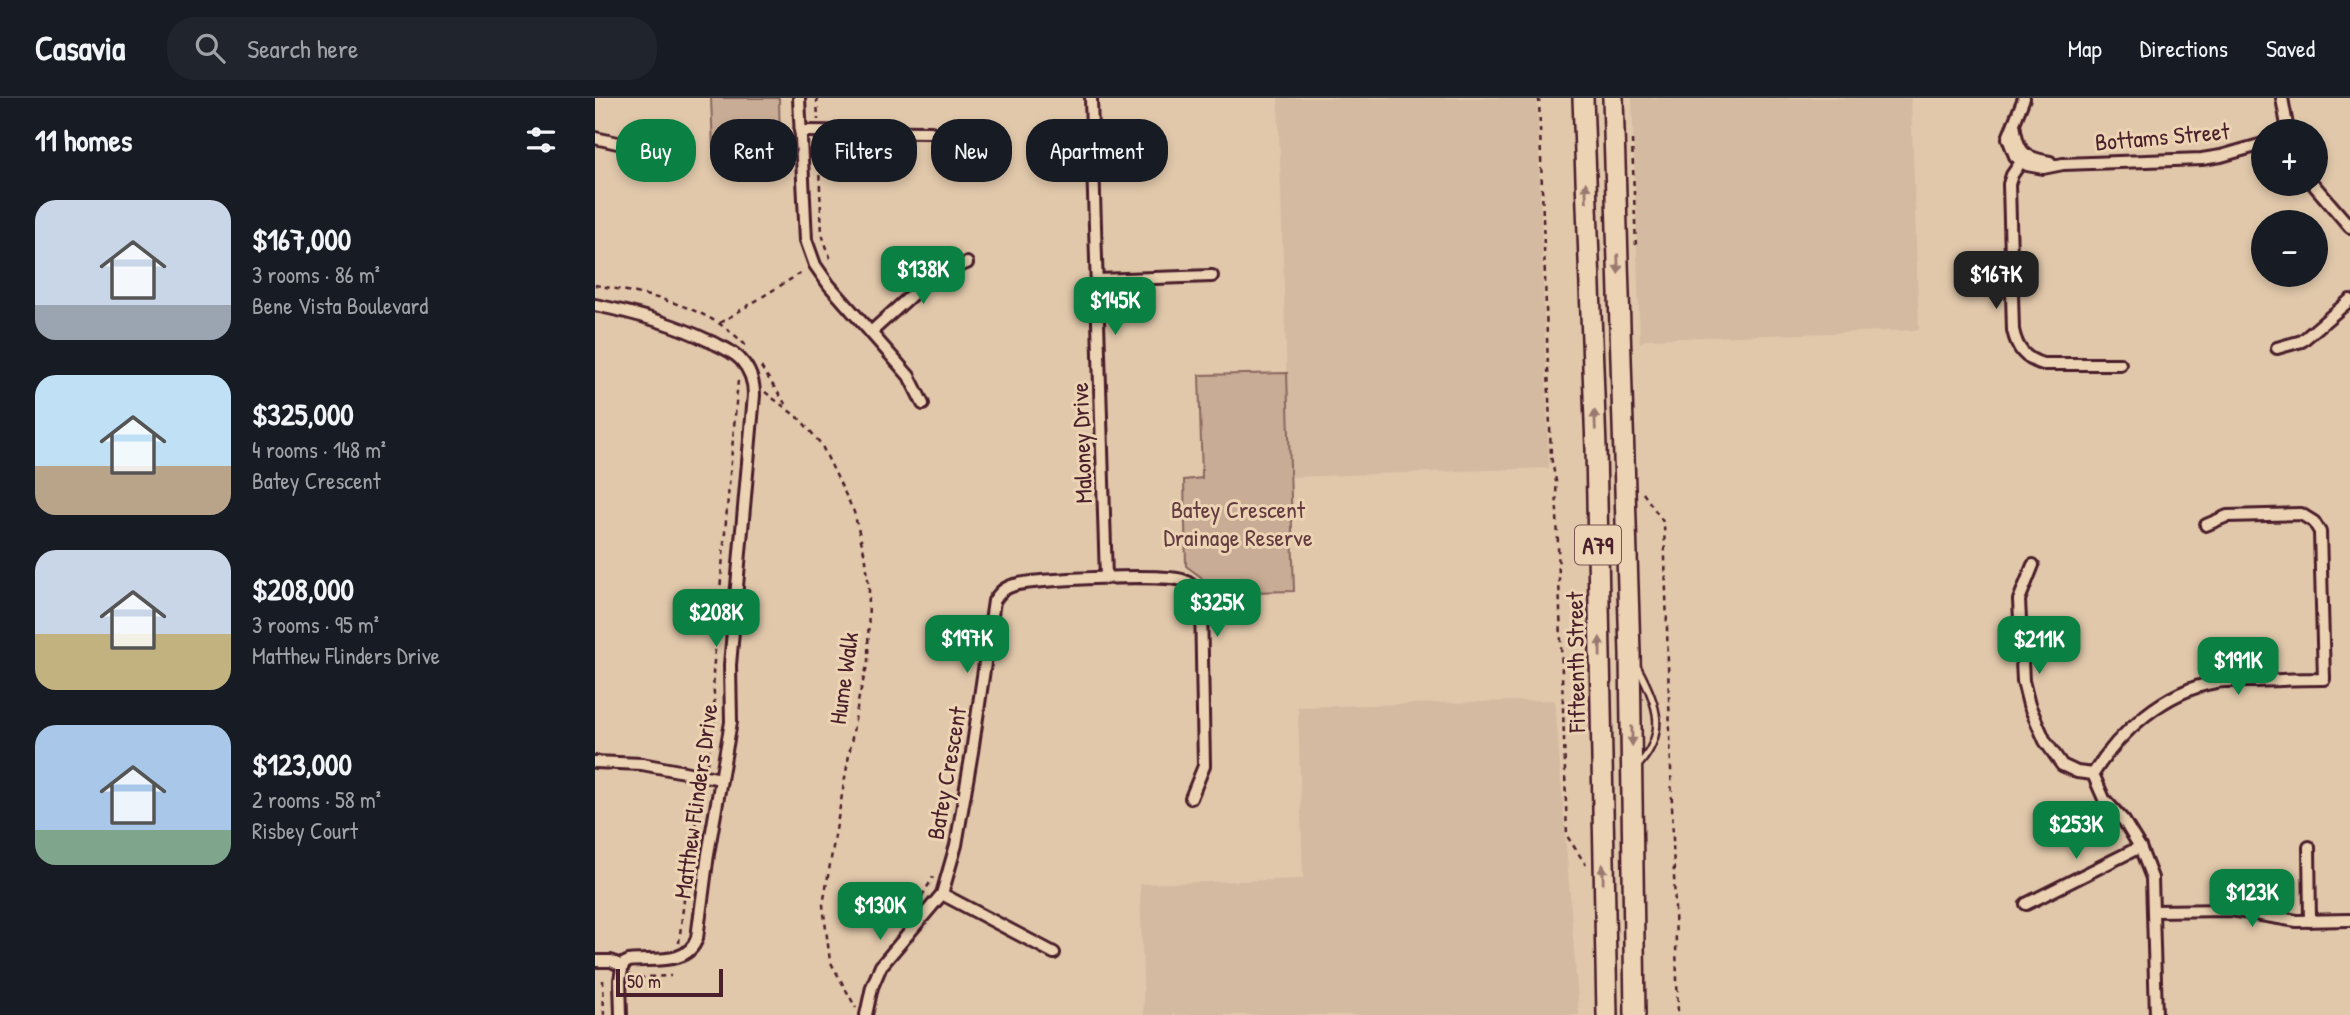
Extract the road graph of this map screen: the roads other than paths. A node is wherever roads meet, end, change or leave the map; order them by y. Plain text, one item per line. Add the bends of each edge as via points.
1 (799, 98) edge
2 (1091, 98) edge
3 (1583, 98) edge
4 (1613, 98) edge
5 (2024, 98) edge
6 (2282, 98) edge
7 (2286, 119) edge
8 (800, 131) junction
9 (931, 132) dead end
10 (595, 138) edge
11 (616, 143) edge
12 (2251, 147) edge
13 (2023, 159) junction
14 (2324, 196) edge
15 (2349, 225) edge
16 (967, 262) dead end
17 (1212, 276) dead end
18 (1097, 280) junction
19 (1619, 302) junction
20 (1590, 303) junction
21 (595, 305) edge
22 (2349, 305) edge
23 (871, 332) junction
24 (2277, 348) dead end
25 (2120, 364) dead end
26 (923, 404) dead end
27 (2206, 525) dead end
28 (2033, 565) dead end
29 (1107, 578) junction
30 (595, 762) edge
31 (2093, 774) junction
32 (721, 779) junction
33 (1191, 797) dead end
34 (2140, 847) junction
35 (2309, 847) dead end
36 (942, 894) junction
37 (2026, 904) dead end
38 (2153, 911) junction
39 (1604, 916) junction
40 (1634, 917) junction
41 (2350, 920) edge
42 (2310, 921) junction
43 (1054, 953) dead end
44 (595, 961) edge
45 (622, 966) junction
46 (621, 1015) edge
47 (866, 1015) edge
48 (1608, 1015) edge
49 (1635, 1015) edge
50 (2156, 1015) edge

1 - 8 street
2 - 18 street, Maloney Drive
20 -> 3 highway, Fifteenth Street / A79
4 -> 19 highway, A79
5 - 13 street via 2013,121
6 - 7 street
8 - 9 street
8 - 23 street via 803,223 809,253 829,285
10 - 11 street
12 - 13 street, Bottams Street via 2203,159 2063,164
13 - 25 street via 2012,175 2008,195 2013,330 2019,349 2043,365
14 - 15 street
16 - 23 street via 936,273
17 - 18 street
18 - 29 street, Maloney Drive
19 - 20 highway
19 -> 40 highway, A79
39 -> 20 highway, Fifteenth Street / A79
21 - 32 street, Matthew Flinders Drive via 655,318 726,349 741,360 754,384 730,665 731,722
22 - 24 street via 2302,341
23 - 26 street via 909,376
27 - 31 street via 2227,516 2301,514 2314,522 2320,532 2325,679 2217,682 2176,695 2139,721
28 - 31 street via 2019,600 2023,681 2029,705 2062,765
29 - 33 street, Batey Crescent via 1184,580 1201,603 1205,766
29 - 36 street, Batey Crescent via 1017,584 1002,589 993,601 972,752
30 - 32 street via 642,764
31 - 34 street via 2104,799
32 - 45 street, Matthew Flinders Drive via 697,938 691,951
34 - 37 street
34 - 38 street via 2151,878
35 - 42 street
36 - 43 street
36 - 47 street, Batey Crescent via 881,967
38 - 42 street via 2231,910
38 - 50 street
39 - 40 highway
39 - 48 highway, Fifteenth Street / A79
40 - 49 highway, A79
41 - 42 street
44 - 45 street
45 - 46 street

